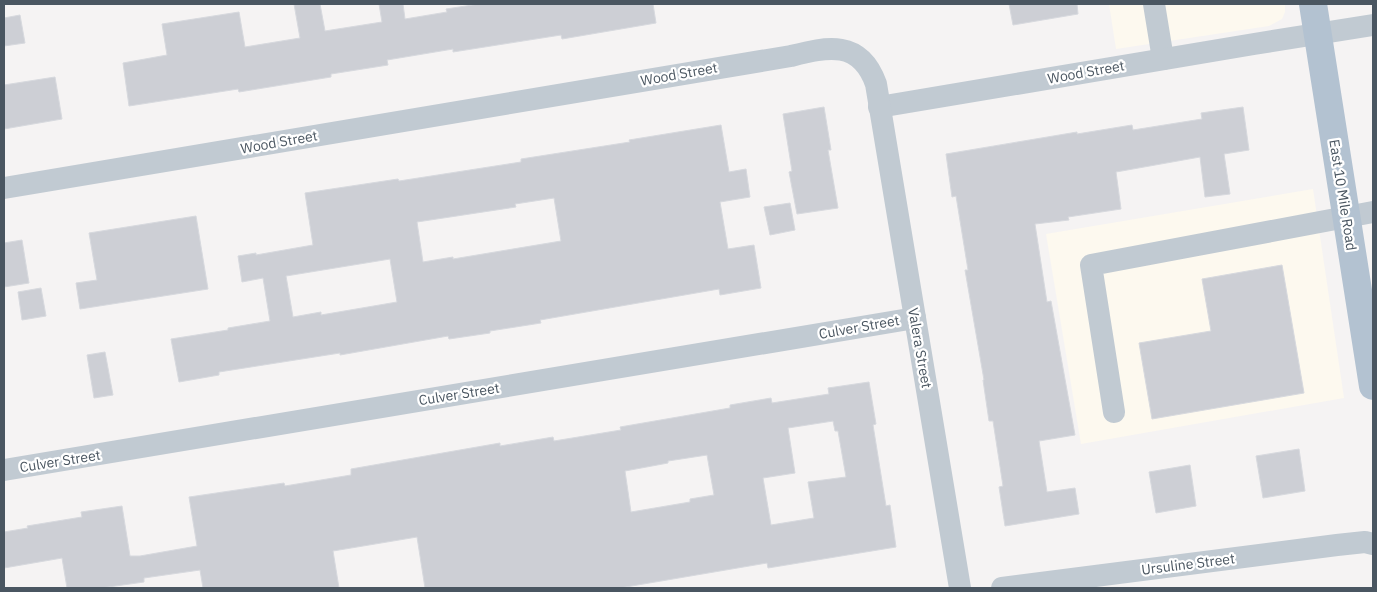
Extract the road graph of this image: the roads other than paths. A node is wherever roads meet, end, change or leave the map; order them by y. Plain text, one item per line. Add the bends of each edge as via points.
1 (1154, 4) edge
2 (1313, 4) edge
3 (1373, 26) edge
4 (1318, 34) junction
5 (1163, 59) junction
6 (879, 107) junction
7 (4, 188) edge
8 (1373, 212) edge
9 (1346, 217) junction
10 (915, 318) junction
11 (1373, 386) edge
12 (1114, 412) dead end
13 (4, 470) edge
14 (1373, 544) edge
15 (960, 588) edge
16 (1002, 588) edge

1 - 5 street
2 - 4 main road, East 10 Mile Road
3 - 4 street, Wood Street
4 - 5 street, Wood Street
4 - 9 main road, East 10 Mile Road
5 - 6 street, Wood Street
6 - 7 street, Wood Street via 876,84 868,67 848,51 832,47
6 - 10 street, Valera Street
8 - 9 street
9 - 11 main road, East 10 Mile Road
9 - 12 street via 1091,265
10 - 13 street, Culver Street
10 - 15 street, Valera Street
14 - 16 street, Ursuline Street via 1337,545

